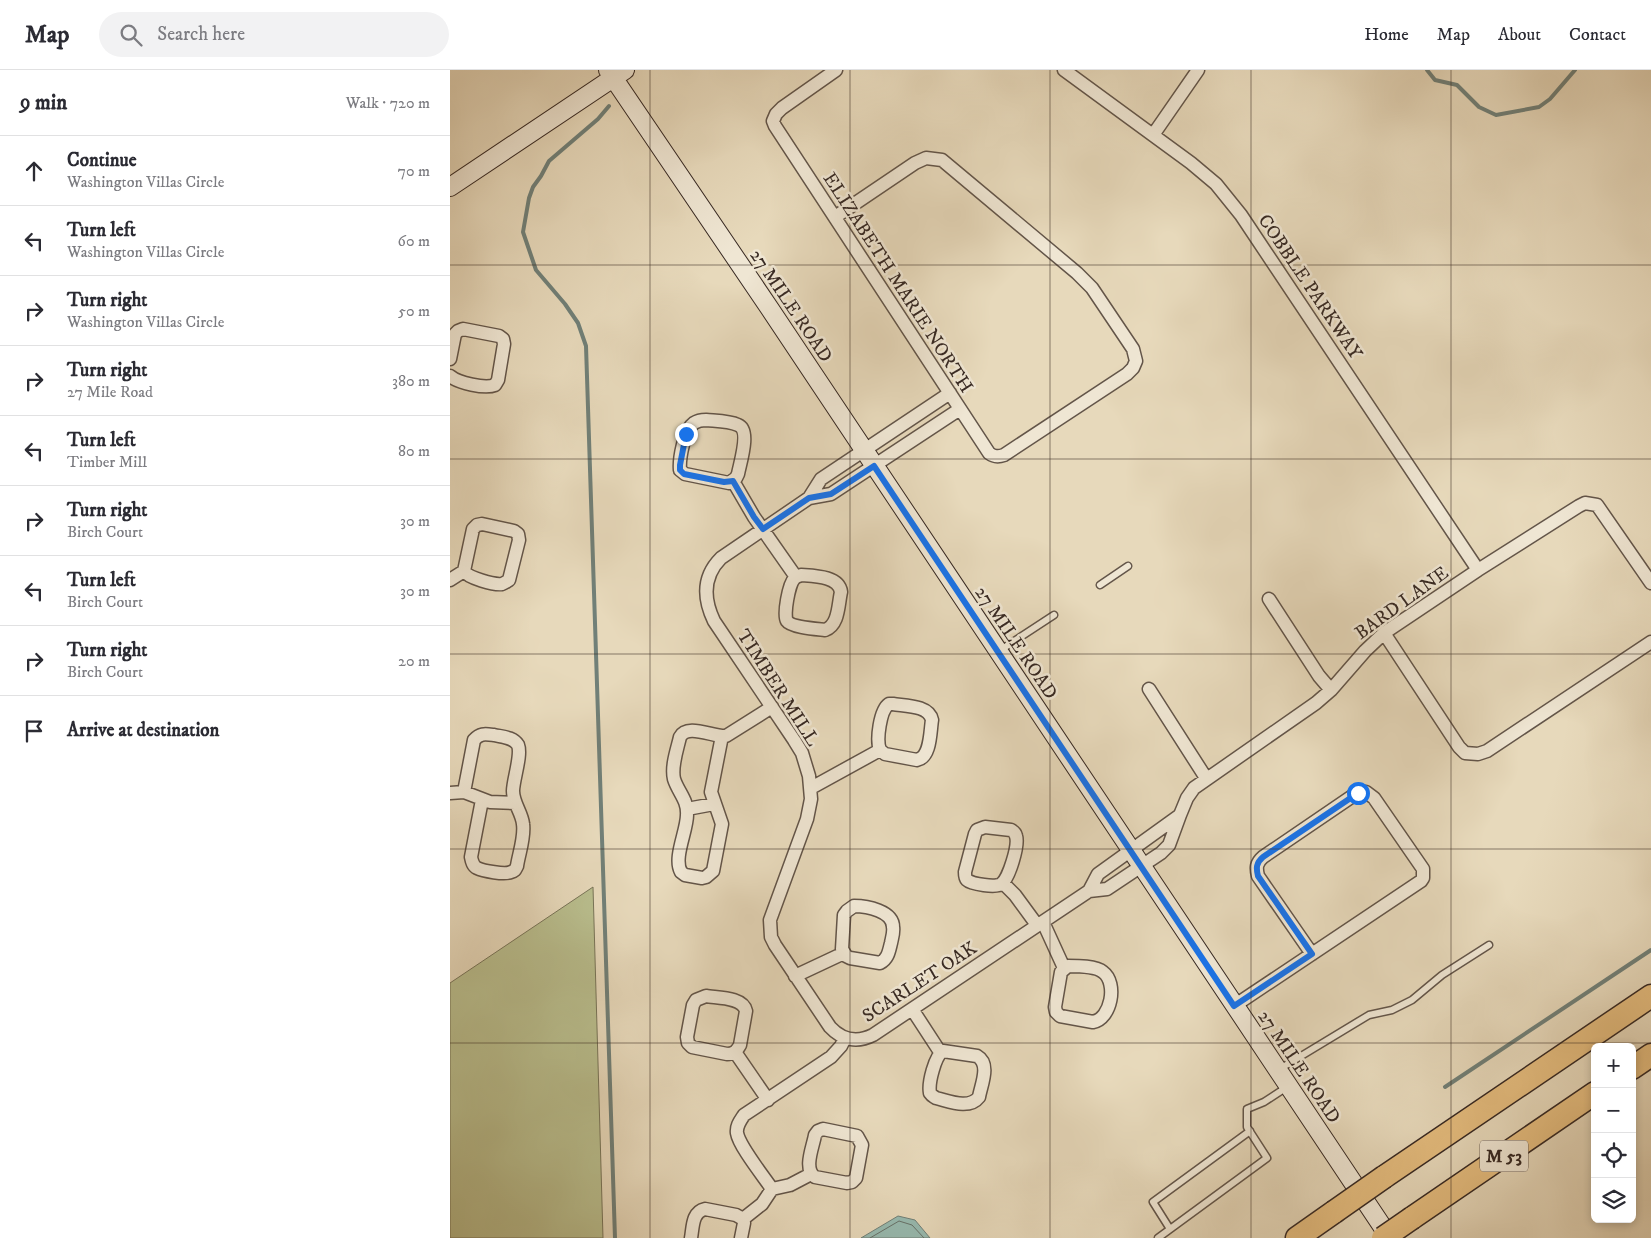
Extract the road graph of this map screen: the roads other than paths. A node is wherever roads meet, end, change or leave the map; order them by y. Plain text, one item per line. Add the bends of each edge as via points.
1 (836, 70) edge
2 (1064, 70) edge
3 (1198, 70) edge
4 (615, 73) edge
5 (1153, 135) junction
6 (450, 187) edge
7 (834, 217) junction
8 (450, 359) edge
9 (450, 376) edge
10 (950, 394) junction
11 (960, 409) junction
12 (864, 450) junction
13 (874, 466) junction
14 (733, 481) junction
15 (809, 498) junction
16 (763, 529) junction
17 (1128, 566) dead end
18 (1478, 570) junction
19 (464, 571) junction
20 (796, 577) junction
21 (450, 580) edge
22 (1651, 582) edge
23 (1100, 585) dead end
24 (1269, 599) dead end
25 (1054, 615) dead end
26 (1384, 633) junction
27 (1651, 642) edge
28 (998, 652) junction
29 (1149, 689) dead end
30 (1331, 690) junction
31 (772, 707) junction
32 (722, 736) junction
33 (880, 750) junction
34 (1206, 778) junction
35 (811, 788) junction
36 (464, 792) junction
37 (450, 793) edge
38 (482, 800) junction
39 (516, 803) junction
40 (714, 804) junction
41 (687, 809) junction
42 (1180, 815) junction
43 (1130, 850) junction
44 (1141, 867) junction
45 (1003, 883) junction
46 (1089, 890) junction
47 (1040, 923) junction
48 (1489, 945) dead end
49 (844, 953) junction
50 (1312, 954) junction
51 (1064, 968) junction
52 (795, 976) junction
53 (1651, 996) edge
54 (1234, 1006) junction
55 (912, 1008) junction
56 (845, 1038) junction
57 (735, 1052) junction
58 (940, 1052) junction
59 (1651, 1055) edge
60 (1636, 1065) edge
61 (1278, 1070) junction
62 (1288, 1086) junction
63 (1591, 1096) edge
64 (768, 1100) junction
65 (1250, 1131) junction
66 (811, 1174) junction
67 (772, 1189) junction
68 (743, 1219) junction
69 (1170, 1229) junction
70 (691, 1238) edge
71 (741, 1238) edge
72 (1158, 1238) edge
73 (1297, 1238) edge
74 (1383, 1238) edge
75 (1390, 1238) edge

1 - 7 street, ELIZABETH MARIE NORTH via 782,108 773,121
2 - 5 street, COBBLE PARKWAY
3 - 5 street
4 - 6 street
4 - 12 street, 27 MILE ROAD
5 - 18 street, COBBLE PARKWAY via 1216,184 1241,215
7 - 10 street, ELIZABETH MARIE NORTH
7 - 11 street, ELIZABETH MARIE NORTH via 915,163 926,158 942,160 1077,273 1092,288 1133,348 1136,361 1127,374 999,457 989,453
8 - 9 street via 458,330 499,336 504,344 495,385 480,386
10 - 11 street, ELIZABETH MARIE NORTH
10 - 12 street, TIMBER MILL
11 - 13 street, TIMBER MILL
12 - 13 street, 27 MILE ROAD
12 - 15 street, TIMBER MILL via 821,479
13 - 15 street, TIMBER MILL via 831,494
13 - 28 street, 27 MILE ROAD
14 - 14 street via 738,474 744,439 741,427 706,420 694,423 686,434 680,470 684,474
14 - 16 street
15 - 16 street, TIMBER MILL
16 - 20 street
16 - 31 street, TIMBER MILL via 714,565 707,583 706,602 714,620
17 - 23 lane
18 - 22 street, BARD LANE via 1585,503 1597,505
18 - 26 street, BARD LANE
19 - 19 street via 473,529 477,525 518,534 509,580 498,584 469,577
19 - 21 street
20 - 20 street via 791,585 786,621 828,629 834,623 840,588 833,580 806,575
24 - 30 street
25 - 28 lane
26 - 27 street via 1459,747 1465,753 1478,754
26 - 30 street, BARD LANE
28 - 43 street, 27 MILE ROAD
29 - 34 street
30 - 34 street, BARD LANE via 1316,704
31 - 32 street via 732,734
31 - 35 street, TIMBER MILL via 802,753
32 - 40 street via 711,786
32 - 41 street via 690,730 680,737 673,770
33 - 33 street via 885,754 917,760 924,757 932,720 928,712 893,704 885,707 878,743
33 - 35 street
34 - 42 street, BARD LANE via 1194,788
35 - 52 street, TIMBER MILL via 808,819 770,920 771,937
36 - 37 street
36 - 38 street
36 - 39 street via 474,740 478,735 509,738 519,749 513,790
38 - 39 street
38 - 39 street via 472,862 479,869 504,873 514,871 517,866 523,832 522,817
40 - 41 street
40 - 41 street via 722,824 721,832 714,871 702,878 685,875 678,868
42 - 43 street, BARD LANE
42 - 44 street, BARD LANE via 1169,844
43 - 44 street, 27 MILE ROAD
43 - 46 street, SCARLET OAK via 1098,874
44 - 46 street, SCARLET OAK via 1107,889
44 - 54 street, 27 MILE ROAD
45 - 45 street via 1014,855 1016,837 1011,830 981,828 975,834 966,877 971,882 995,887
45 - 47 street
46 - 47 street, SCARLET OAK
47 - 51 street
47 - 55 street, SCARLET OAK
48 - 61 lane via 1442,975 1412,1000 1392,1010 1369,1015
49 - 49 street via 850,958 876,964 884,961 894,927 889,917 859,906 850,908 844,915
49 - 52 street
50 - 50 street via 1423,878 1420,865 1374,798 1366,792 1358,793 1258,862 1258,876
50 - 54 street
51 - 51 street via 1056,1012 1060,1016 1093,1022 1101,1019 1109,1003 1111,983 1108,977 1098,970
52 - 56 street, TIMBER MILL via 830,1027
53 - 73 highway, M 53, bridge
54 - 61 street, 27 MILE ROAD
55 - 56 street, SCARLET OAK via 866,1038
55 - 58 street
56 - 64 street, SCARLET OAK via 831,1056
57 - 57 street via 727,1054 692,1047 688,1043 696,1000 706,996 743,1004 746,1012 740,1045
57 - 64 street
58 - 58 street via 981,1058 985,1068 976,1101 967,1105 932,1096 930,1082
59 - 60 highway
61 - 62 street, 27 MILE ROAD
62 - 65 lane via 1247,1109
62 - 75 street, 27 MILE ROAD
63 - 74 highway, M 53, bridge
64 - 67 street, SCARLET OAK via 744,1115 737,1132 741,1144
65 - 69 lane via 1266,1158
65 - 69 lane via 1153,1202
66 - 66 street via 823,1179 852,1182 856,1178 862,1145 857,1136 823,1129 818,1131 809,1168
66 - 67 street via 790,1185
67 - 68 street via 762,1204
68 - 70 street via 701,1210 695,1216
68 - 71 street
69 - 72 lane

